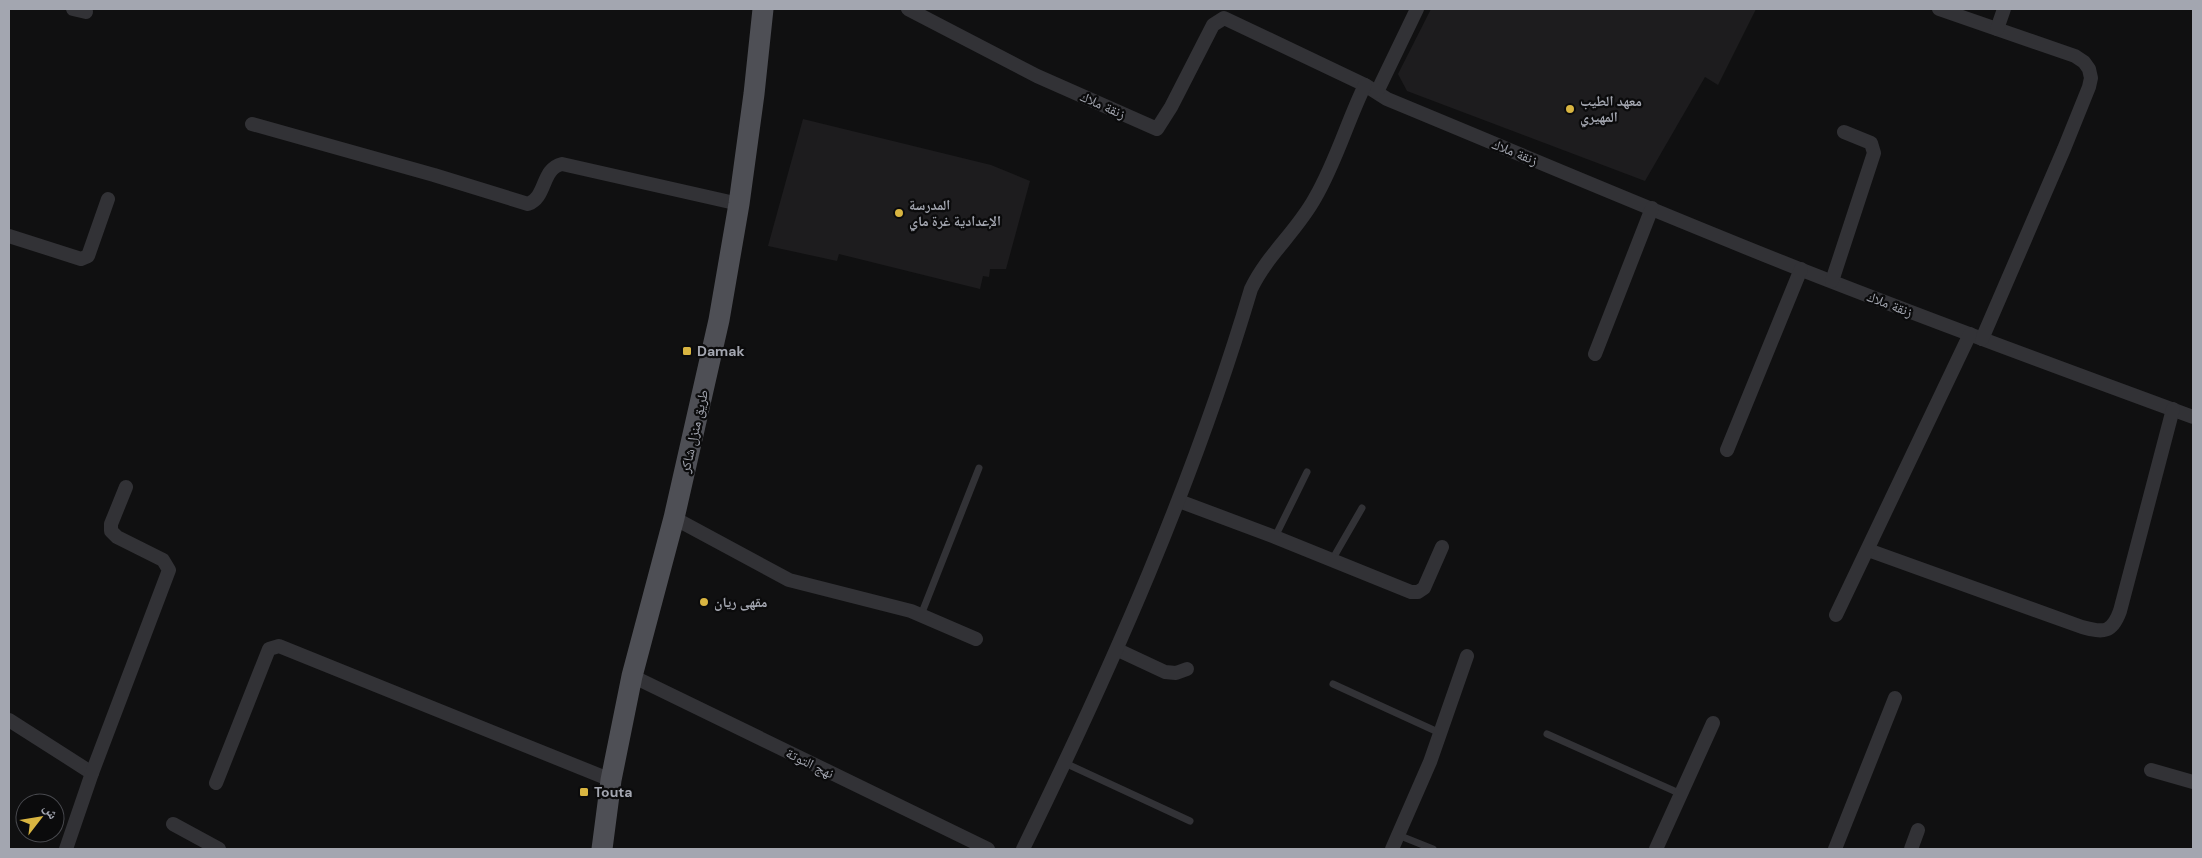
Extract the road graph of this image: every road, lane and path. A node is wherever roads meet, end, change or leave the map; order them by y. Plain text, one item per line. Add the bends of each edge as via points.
1 (763, 9) edge
2 (908, 9) edge
3 (1417, 9) edge
4 (1939, 9) edge
5 (2004, 9) edge
6 (1997, 29) junction
7 (1371, 88) junction
8 (252, 124) dead end
9 (1844, 132) dead end
10 (108, 199) dead end
11 (739, 204) junction
12 (1652, 208) junction
13 (9, 236) edge
14 (1801, 269) junction
15 (1832, 281) junction
16 (1976, 337) junction
17 (1595, 354) dead end
18 (2173, 409) junction
19 (2193, 417) edge
20 (1728, 450) dead end
21 (979, 468) dead end
22 (1307, 472) dead end
23 (126, 487) dead end
24 (1179, 501) junction
25 (1362, 508) dead end
26 (674, 518) junction
27 (1275, 536) junction
28 (1442, 547) dead end
29 (1868, 550) junction
30 (1332, 560) junction
31 (921, 615) junction
32 (1836, 616) dead end
33 (976, 639) dead end
34 (1118, 650) junction
35 (1467, 656) dead end
36 (1187, 669) dead end
37 (632, 676) junction
38 (1333, 684) dead end
39 (1895, 698) dead end
40 (9, 720) edge
41 (1713, 723) dead end
42 (1440, 733) junction
43 (1547, 734) dead end
44 (1065, 763) junction
45 (2151, 770) dead end
46 (92, 773) junction
47 (612, 780) junction
48 (2193, 782) edge
49 (216, 783) dead end
50 (1681, 794) junction
51 (1190, 821) dead end
52 (173, 824) dead end
53 (1918, 830) dead end
54 (1398, 835) junction
55 (66, 849) edge
56 (219, 849) edge
57 (602, 849) edge
58 (988, 849) edge
59 (1023, 849) edge
60 (1392, 849) edge
61 (1433, 849) edge
62 (1656, 849) edge
63 (1835, 849) edge
64 (1911, 849) edge

1 - 11 main road, طريق منزل شاكر
2 - 7 street, زنقة ملاك via 1037,76 1157,129 1214,25 1224,18
3 - 7 street
4 - 6 street
5 - 6 street
6 - 16 street via 2074,56 2089,68 2091,78 2064,149
7 - 12 street, زنقة ملاك via 1387,99
7 - 24 street via 1315,199 1266,263 1251,289
8 - 11 street via 528,204 537,199 550,170 562,164
9 - 15 street via 1871,143 1874,153
10 - 13 street via 85,258
11 - 26 main road, طريق منزل شاكر via 719,320
12 - 14 street, زنقة ملاك
12 - 17 street
14 - 15 street, زنقة ملاك
14 - 20 street
15 - 16 street, زنقة ملاك
16 - 18 street, زنقة ملاك
16 - 29 street
18 - 19 street, زنقة ملاك
18 - 29 street via 2120,610 2110,628 2102,631 2082,627
21 - 31 lane
22 - 27 lane
23 - 46 street via 111,531 163,560 169,570
24 - 27 street
24 - 34 street
25 - 30 lane
26 - 31 street via 789,580
26 - 37 main road, طريق منزل شاكر
27 - 30 street
28 - 30 street via 1424,588 1415,593
29 - 32 street
31 - 33 street
34 - 36 street via 1165,672
34 - 44 street
35 - 42 street
37 - 47 main road, طريق منزل شاكر
37 - 58 street, نهج التوتة
38 - 42 lane
39 - 63 street
40 - 46 street
41 - 50 street
42 - 54 street
43 - 50 lane
44 - 51 lane
44 - 59 street
45 - 48 street
46 - 55 street
47 - 49 street via 279,646 269,649
47 - 57 main road, طريق منزل شاكر
50 - 62 street
52 - 56 street
53 - 64 street
54 - 60 street
54 - 61 lane

